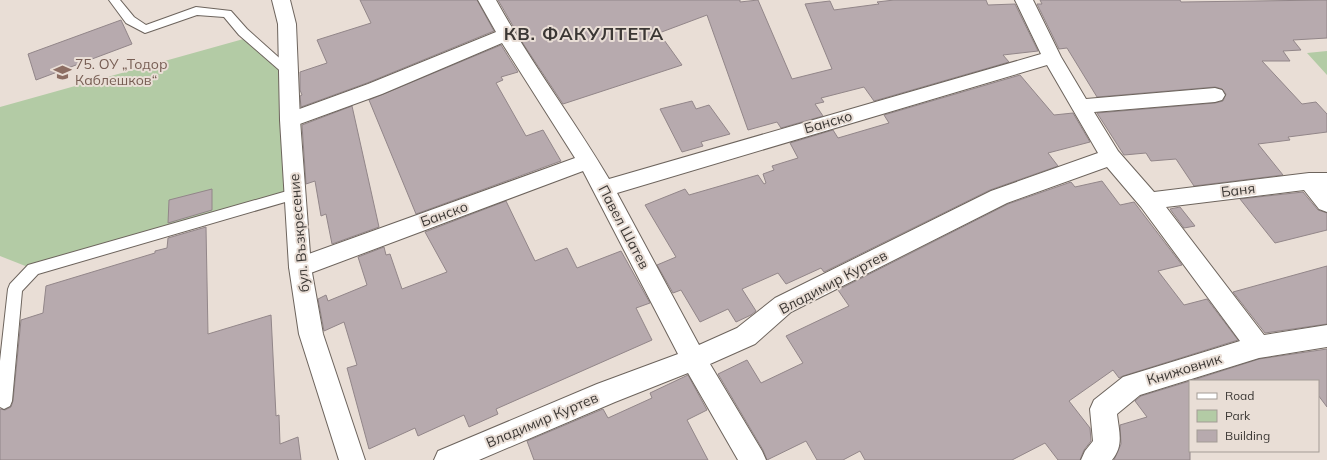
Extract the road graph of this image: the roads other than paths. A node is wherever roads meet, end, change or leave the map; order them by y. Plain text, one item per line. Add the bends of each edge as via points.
1 (114, 0) edge
2 (281, 0) edge
3 (487, 0) edge
4 (1024, 0) edge
5 (506, 36) junction
6 (1052, 57) junction
7 (289, 72) junction
8 (1215, 95) dead end
9 (1081, 106) junction
10 (290, 120) junction
11 (1111, 157) junction
12 (588, 161) junction
13 (1318, 181) edge
14 (604, 190) junction
15 (294, 194) junction
16 (1149, 201) junction
17 (1327, 203) edge
18 (300, 266) junction
19 (1327, 336) edge
20 (1259, 347) junction
21 (694, 359) junction
22 (4, 401) dead end
23 (352, 460) edge
24 (447, 460) edge
25 (753, 460) edge
26 (1094, 460) edge

1 - 7 lane via 130,20 145,29 196,11 227,14
2 - 7 street, бул. Възкресение via 287,24
3 - 5 street, Павел Шатев
4 - 6 street
5 - 10 street
5 - 12 street, Павел Шатев
6 - 9 street
6 - 14 street, Банско
7 - 10 street, бул. Възкресение
8 - 9 street
9 - 11 street
10 - 15 street, бул. Възкресение
11 - 16 street
11 - 21 street, Владимир Куртев via 999,197 783,305 746,336
12 - 14 street, Павел Шатев
12 - 18 street, Банско
13 - 16 street, Баня
13 - 17 street
14 - 21 street, Павел Шатев
15 - 18 street, бул. Възкресение
15 - 22 lane via 33,269 15,290
16 - 20 street
18 - 23 street, бул. Възкресение via 311,334
19 - 20 street, Книжовник
20 - 26 street, Книжовник via 1132,385 1103,409 1107,445
21 - 24 street, Владимир Куртев
21 - 25 street, Павел Шатев

